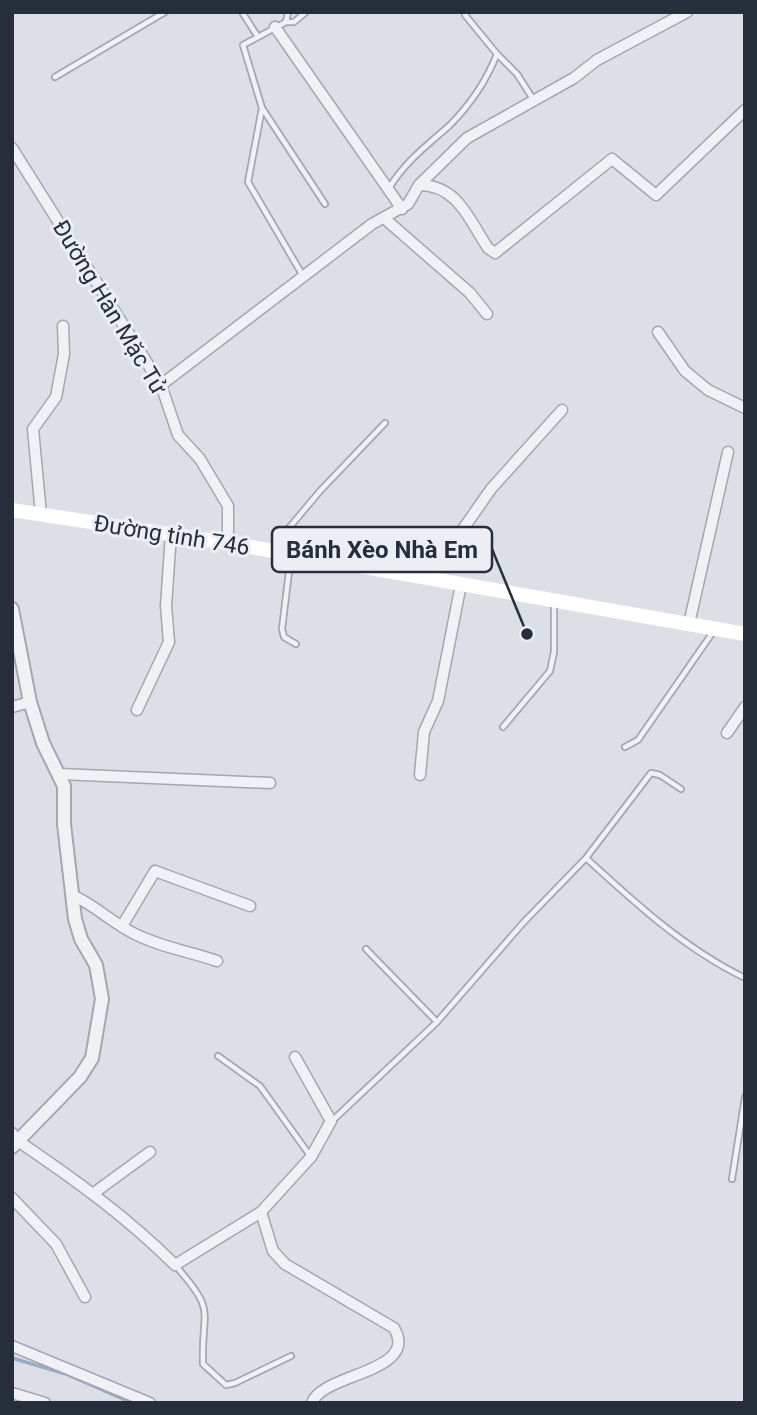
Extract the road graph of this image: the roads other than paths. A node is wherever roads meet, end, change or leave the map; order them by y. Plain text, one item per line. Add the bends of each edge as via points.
1 (165, 12) edge
2 (242, 12) edge
3 (288, 12) edge
4 (306, 12) edge
5 (687, 12) edge
6 (465, 13) edge
7 (286, 22) junction
8 (275, 27) junction
9 (258, 37) junction
10 (497, 54) junction
11 (55, 78) dead end
12 (533, 99) junction
13 (262, 108) junction
14 (745, 110) edge
15 (12, 148) edge
16 (419, 185) junction
17 (388, 189) junction
18 (325, 204) dead end
19 (402, 209) junction
20 (384, 218) junction
21 (303, 276) junction
22 (487, 314) dead end
23 (63, 326) dead end
24 (658, 332) dead end
25 (161, 385) junction
26 (745, 408) edge
27 (562, 410) dead end
28 (385, 423) dead end
29 (728, 452) dead end
30 (12, 510) edge
31 (41, 514) junction
32 (171, 534) junction
33 (228, 543) junction
34 (271, 551) junction
35 (291, 554) junction
36 (429, 578) junction
37 (461, 584) junction
38 (554, 600) junction
39 (12, 609) edge
40 (689, 624) junction
41 (715, 628) junction
42 (745, 634) edge
43 (296, 644) dead end
44 (30, 702) junction
45 (12, 707) edge
46 (745, 707) edge
47 (137, 710) dead end
48 (503, 727) dead end
49 (727, 733) dead end
50 (625, 747) dead end
51 (60, 774) junction
52 (420, 775) dead end
53 (270, 783) dead end
54 (681, 789) dead end
55 (586, 858) junction
56 (72, 895) junction
57 (250, 906) dead end
58 (122, 926) junction
59 (366, 948) dead end
60 (217, 961) dead end
61 (745, 978) edge
62 (437, 1022) junction
63 (218, 1056) dead end
64 (295, 1057) dead end
65 (745, 1097) edge
66 (331, 1121) junction
67 (14, 1140) edge
68 (150, 1152) dead end
69 (311, 1157) junction
70 (732, 1179) dead end
71 (94, 1193) junction
72 (12, 1198) edge
73 (261, 1212) junction
74 (175, 1265) junction
75 (85, 1297) dead end
76 (12, 1346) edge
77 (291, 1356) dead end
78 (12, 1393) edge
79 (45, 1403) edge
80 (150, 1403) edge
81 (312, 1403) edge

1 - 11 lane
2 - 9 lane
3 - 7 lane
4 - 7 lane via 294,22
5 - 12 street
6 - 10 lane
7 - 8 lane
8 - 9 lane
8 - 17 street
9 - 13 lane via 243,45
10 - 12 lane
10 - 17 lane via 486,83 451,124 402,166
12 - 16 street via 467,138
13 - 18 lane
13 - 21 lane via 248,182
14 - 16 street via 656,195 612,159 495,253 453,194
15 - 25 street, Đường Hàn Mặc Tử
16 - 19 street
17 - 19 street
19 - 20 street
20 - 21 street
20 - 22 street via 470,293
21 - 25 street
23 - 31 street via 64,354 55,403 33,429
24 - 26 street via 685,371 708,390
25 - 33 street, Đường Hàn Mặc Tử via 178,435 200,459 228,506
27 - 36 street via 491,489
28 - 34 lane via 289,525
29 - 40 street
30 - 31 main road, Đường tỉnh 746
31 - 32 main road, Đường tỉnh 746
32 - 33 main road, Đường tỉnh 746
32 - 47 street via 166,606 169,642
33 - 34 main road, Đường tỉnh 746
34 - 35 main road, Đường tỉnh 746
35 - 36 main road, Đường tỉnh 746
35 - 43 lane via 282,629 284,637
36 - 37 main road, Đường tỉnh 746
37 - 38 main road, Đường tỉnh 746
37 - 52 street via 438,701 424,733
38 - 40 main road, Đường tỉnh 746
38 - 48 lane via 550,671
39 - 44 street
40 - 41 main road, Đường tỉnh 746
41 - 42 main road, Đường tỉnh 746
41 - 50 lane via 645,731
44 - 45 street
44 - 51 street via 43,743
46 - 49 street
51 - 53 street
51 - 56 street
54 - 55 lane via 651,773
55 - 61 lane via 711,962
55 - 62 lane
56 - 58 street
56 - 67 street via 76,928 99,977 102,999 92,1058 80,1077
57 - 58 street via 156,871
58 - 60 street via 178,952
59 - 62 lane
62 - 66 lane
63 - 69 lane via 260,1086
64 - 66 street
65 - 70 lane
66 - 69 street
67 - 71 street
68 - 71 street
69 - 73 street
71 - 74 street
72 - 75 street via 55,1244
73 - 74 street
73 - 81 street via 273,1251 285,1264 397,1333 396,1347 382,1365 322,1389
74 - 77 lane via 206,1310 203,1364 217,1380 235,1383
76 - 80 street
78 - 79 street

